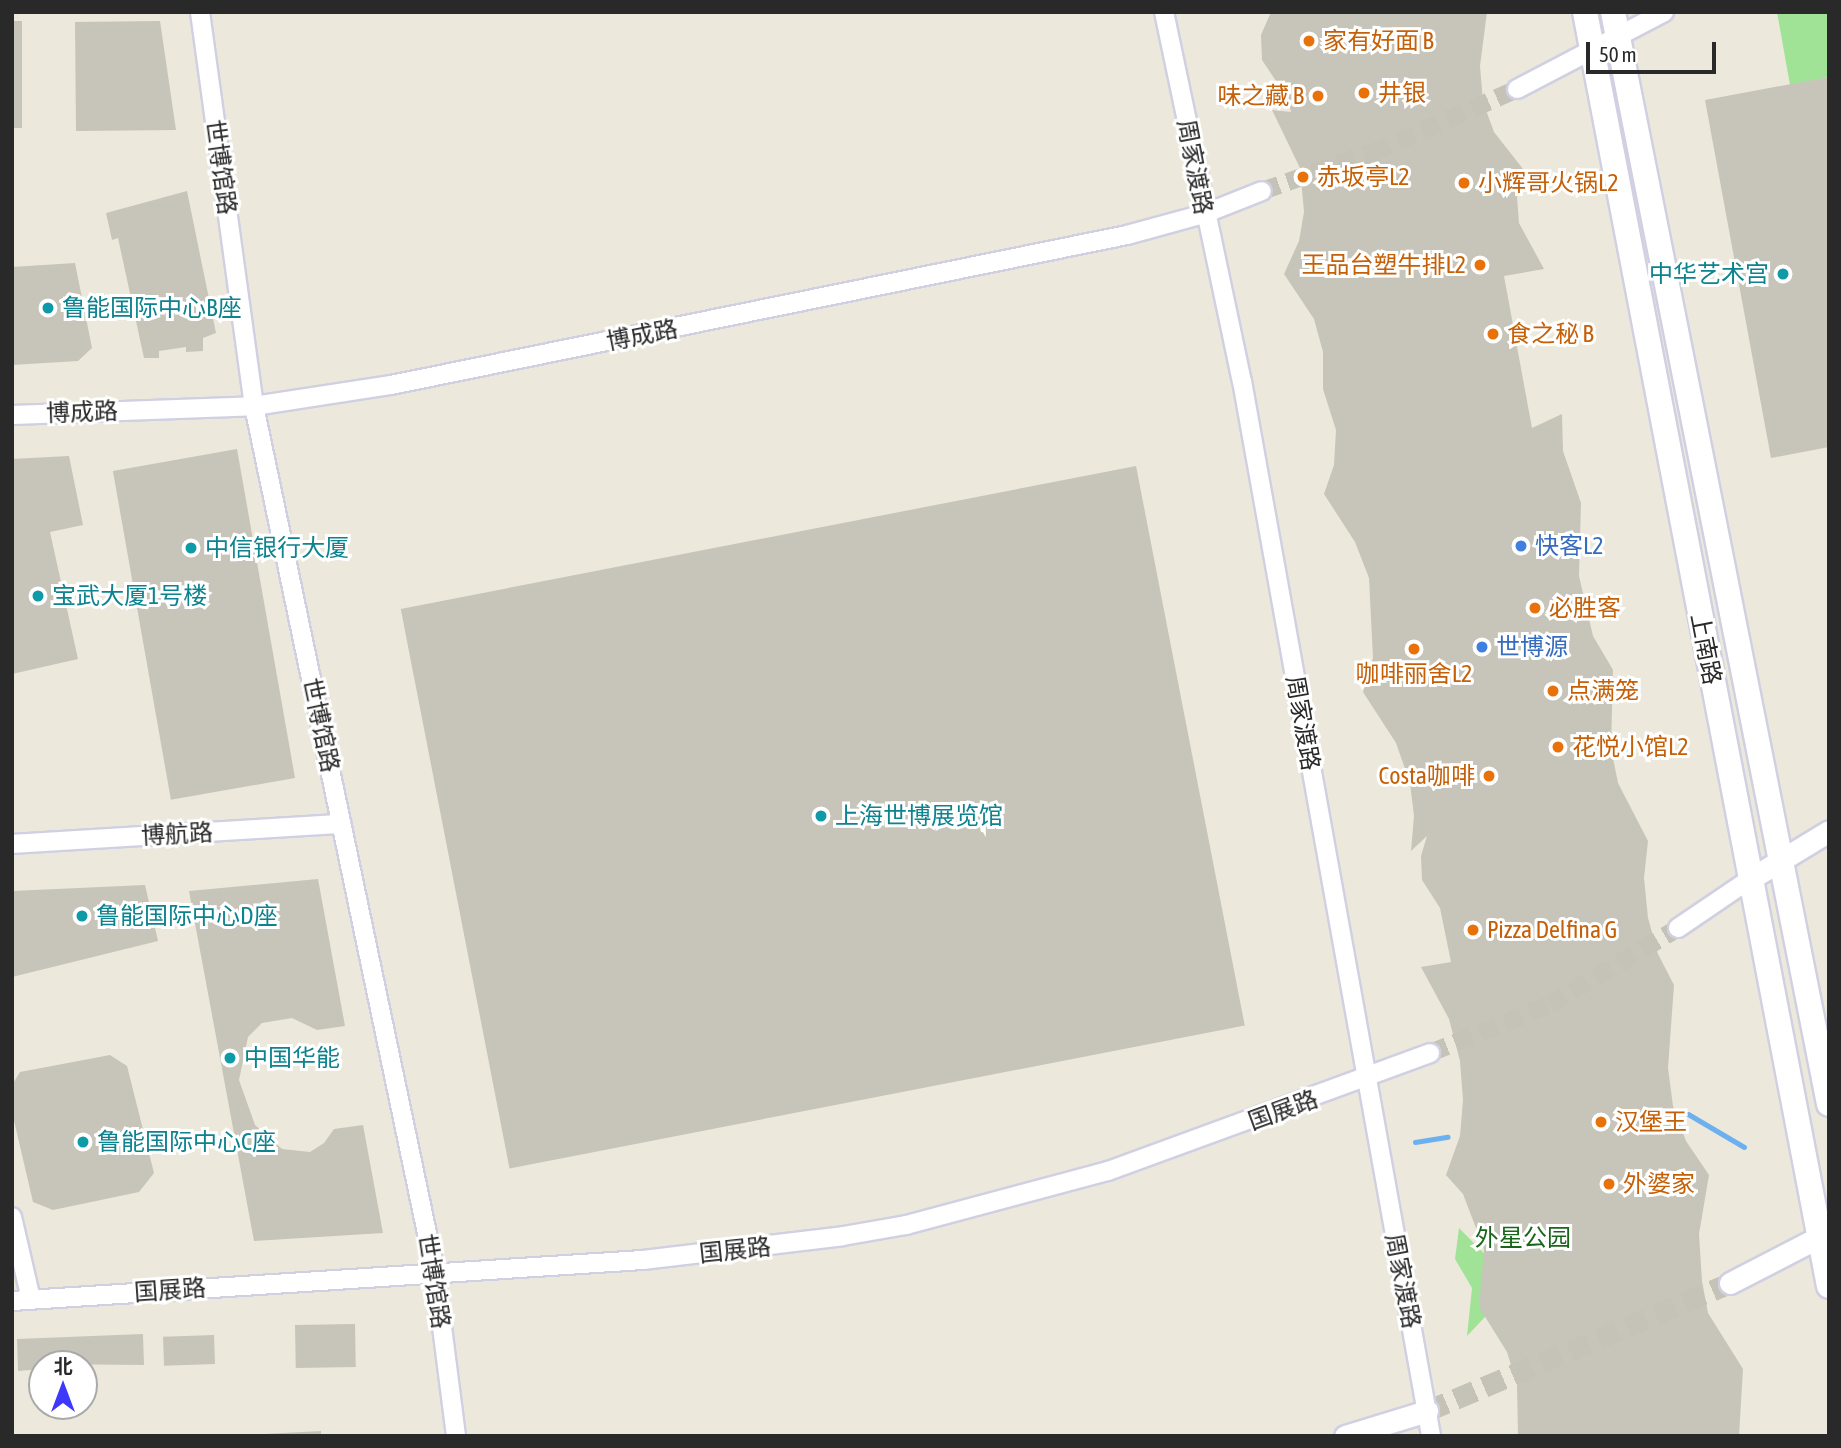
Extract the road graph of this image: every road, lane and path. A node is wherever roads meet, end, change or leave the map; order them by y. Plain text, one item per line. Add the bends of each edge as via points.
1 (200, 12) edge
2 (1164, 12) edge
3 (1585, 12) edge
4 (1613, 12) edge
5 (1664, 12) edge
6 (1618, 37) junction
7 (1592, 49) junction
8 (1517, 89) tunnel mouth
9 (1262, 191) tunnel mouth
10 (1204, 214) junction
11 (254, 407) junction
12 (12, 415) edge
13 (341, 824) junction
14 (1829, 831) edge
15 (12, 844) edge
16 (1779, 861) junction
17 (1750, 879) junction
18 (1678, 928) tunnel mouth
19 (1430, 1054) tunnel mouth
20 (1366, 1080) junction
21 (1829, 1104) edge
22 (12, 1217) edge
23 (1824, 1235) edge
24 (435, 1272) junction
25 (1730, 1283) tunnel mouth
26 (1829, 1286) edge
27 (31, 1300) junction
28 (12, 1301) edge
29 (1427, 1411) junction
30 (456, 1436) edge
31 (1345, 1436) edge
32 (1431, 1436) edge

1 - 11 street, 世博馆路
2 - 10 street, 周家渡路
3 - 7 main road, 上南路
4 - 6 main road, 上南路
5 - 6 street
6 - 7 street
6 - 16 main road, 上南路
7 - 8 street
7 - 17 main road, 上南路
9 - 10 street, 博成路
10 - 11 street, 博成路 via 1127,235 729,318 391,385
10 - 20 street, 周家渡路 via 1242,381
11 - 12 street, 博成路
11 - 13 street, 世博馆路
13 - 15 street, 博航路
13 - 24 street, 世博馆路
14 - 16 street
16 - 17 street
16 - 21 main road, 上南路
17 - 18 street
17 - 23 main road, 上南路
19 - 20 street, 国展路
20 - 24 street, 国展路 via 1108,1171 905,1225 652,1259
20 - 29 street, 周家渡路
22 - 27 street
23 - 25 street
23 - 26 main road, 上南路
24 - 27 street, 国展路
24 - 30 street, 世博馆路
27 - 28 street, 国展路
29 - 31 street
29 - 32 street, 周家渡路

